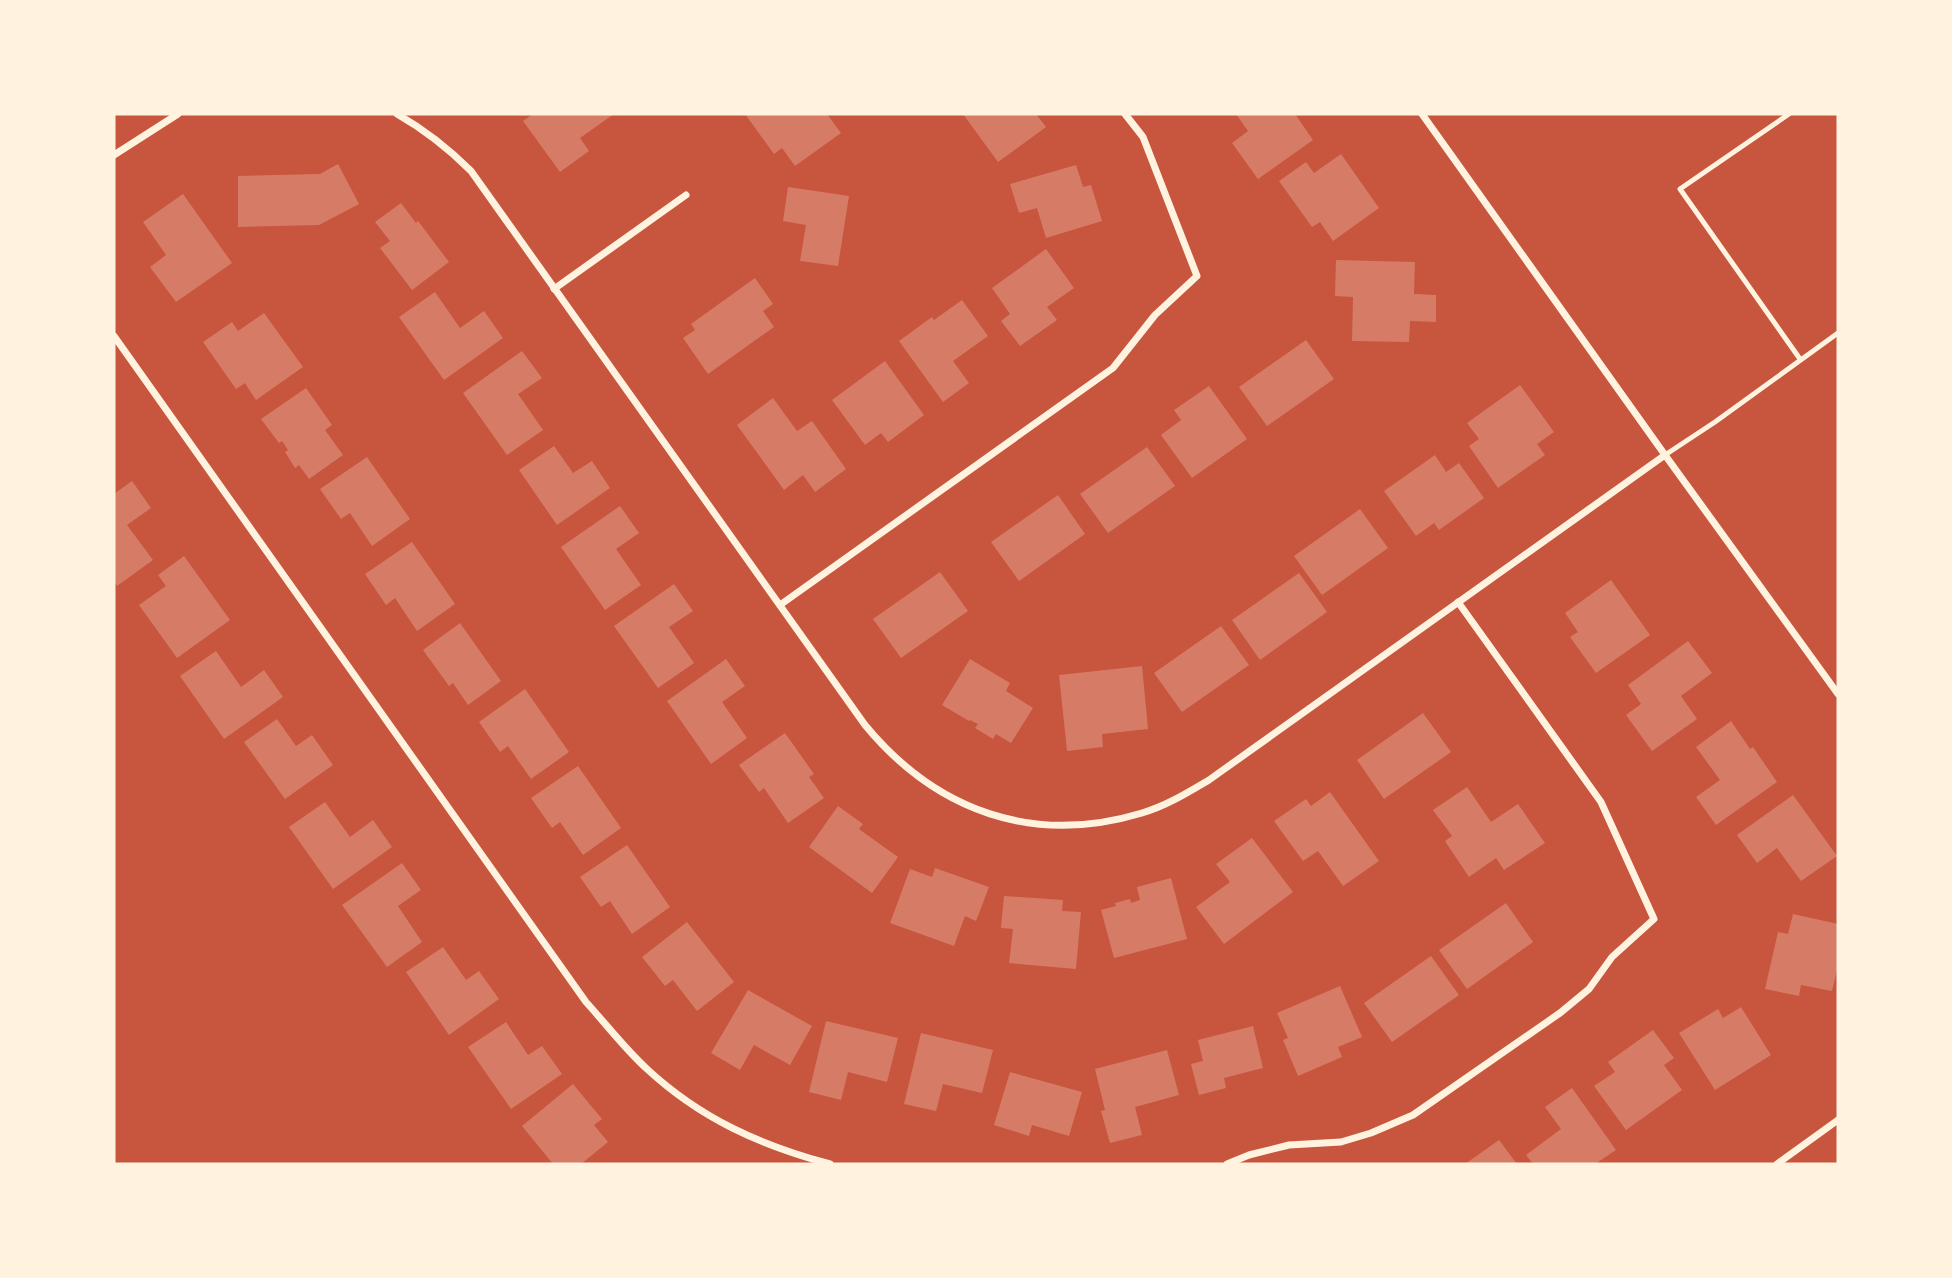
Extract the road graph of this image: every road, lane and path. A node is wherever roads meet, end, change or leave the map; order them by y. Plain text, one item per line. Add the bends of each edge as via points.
1 (178, 114) edge
2 (397, 114) edge
3 (1125, 114) edge
4 (1423, 114) edge
5 (1789, 114) edge
6 (114, 155) edge
7 (686, 195) dead end
8 (554, 289) junction
9 (1838, 333) edge
10 (114, 336) edge
11 (1801, 359) junction
12 (1665, 455) junction
13 (1458, 602) junction
14 (780, 605) junction
15 (1838, 694) edge
16 (1838, 1120) edge
17 (830, 1164) edge
18 (1227, 1164) edge
19 (1777, 1164) edge

1 - 6 street
2 - 8 street via 452,151 471,171
3 - 14 street via 1143,137 1197,276 1156,315 1113,368
4 - 12 street
5 - 11 lane via 1680,189
7 - 8 street
8 - 14 street
9 - 11 lane
10 - 17 street via 586,1002 647,1069 691,1104 754,1139
11 - 12 lane
12 - 13 street
12 - 15 street
13 - 14 street via 1209,780 1171,802 1097,824 1046,825 983,813 955,801 911,771 864,725
13 - 18 street via 1601,802 1654,919 1612,957 1589,989 1560,1013 1413,1115 1341,1142 1289,1146
16 - 19 street

